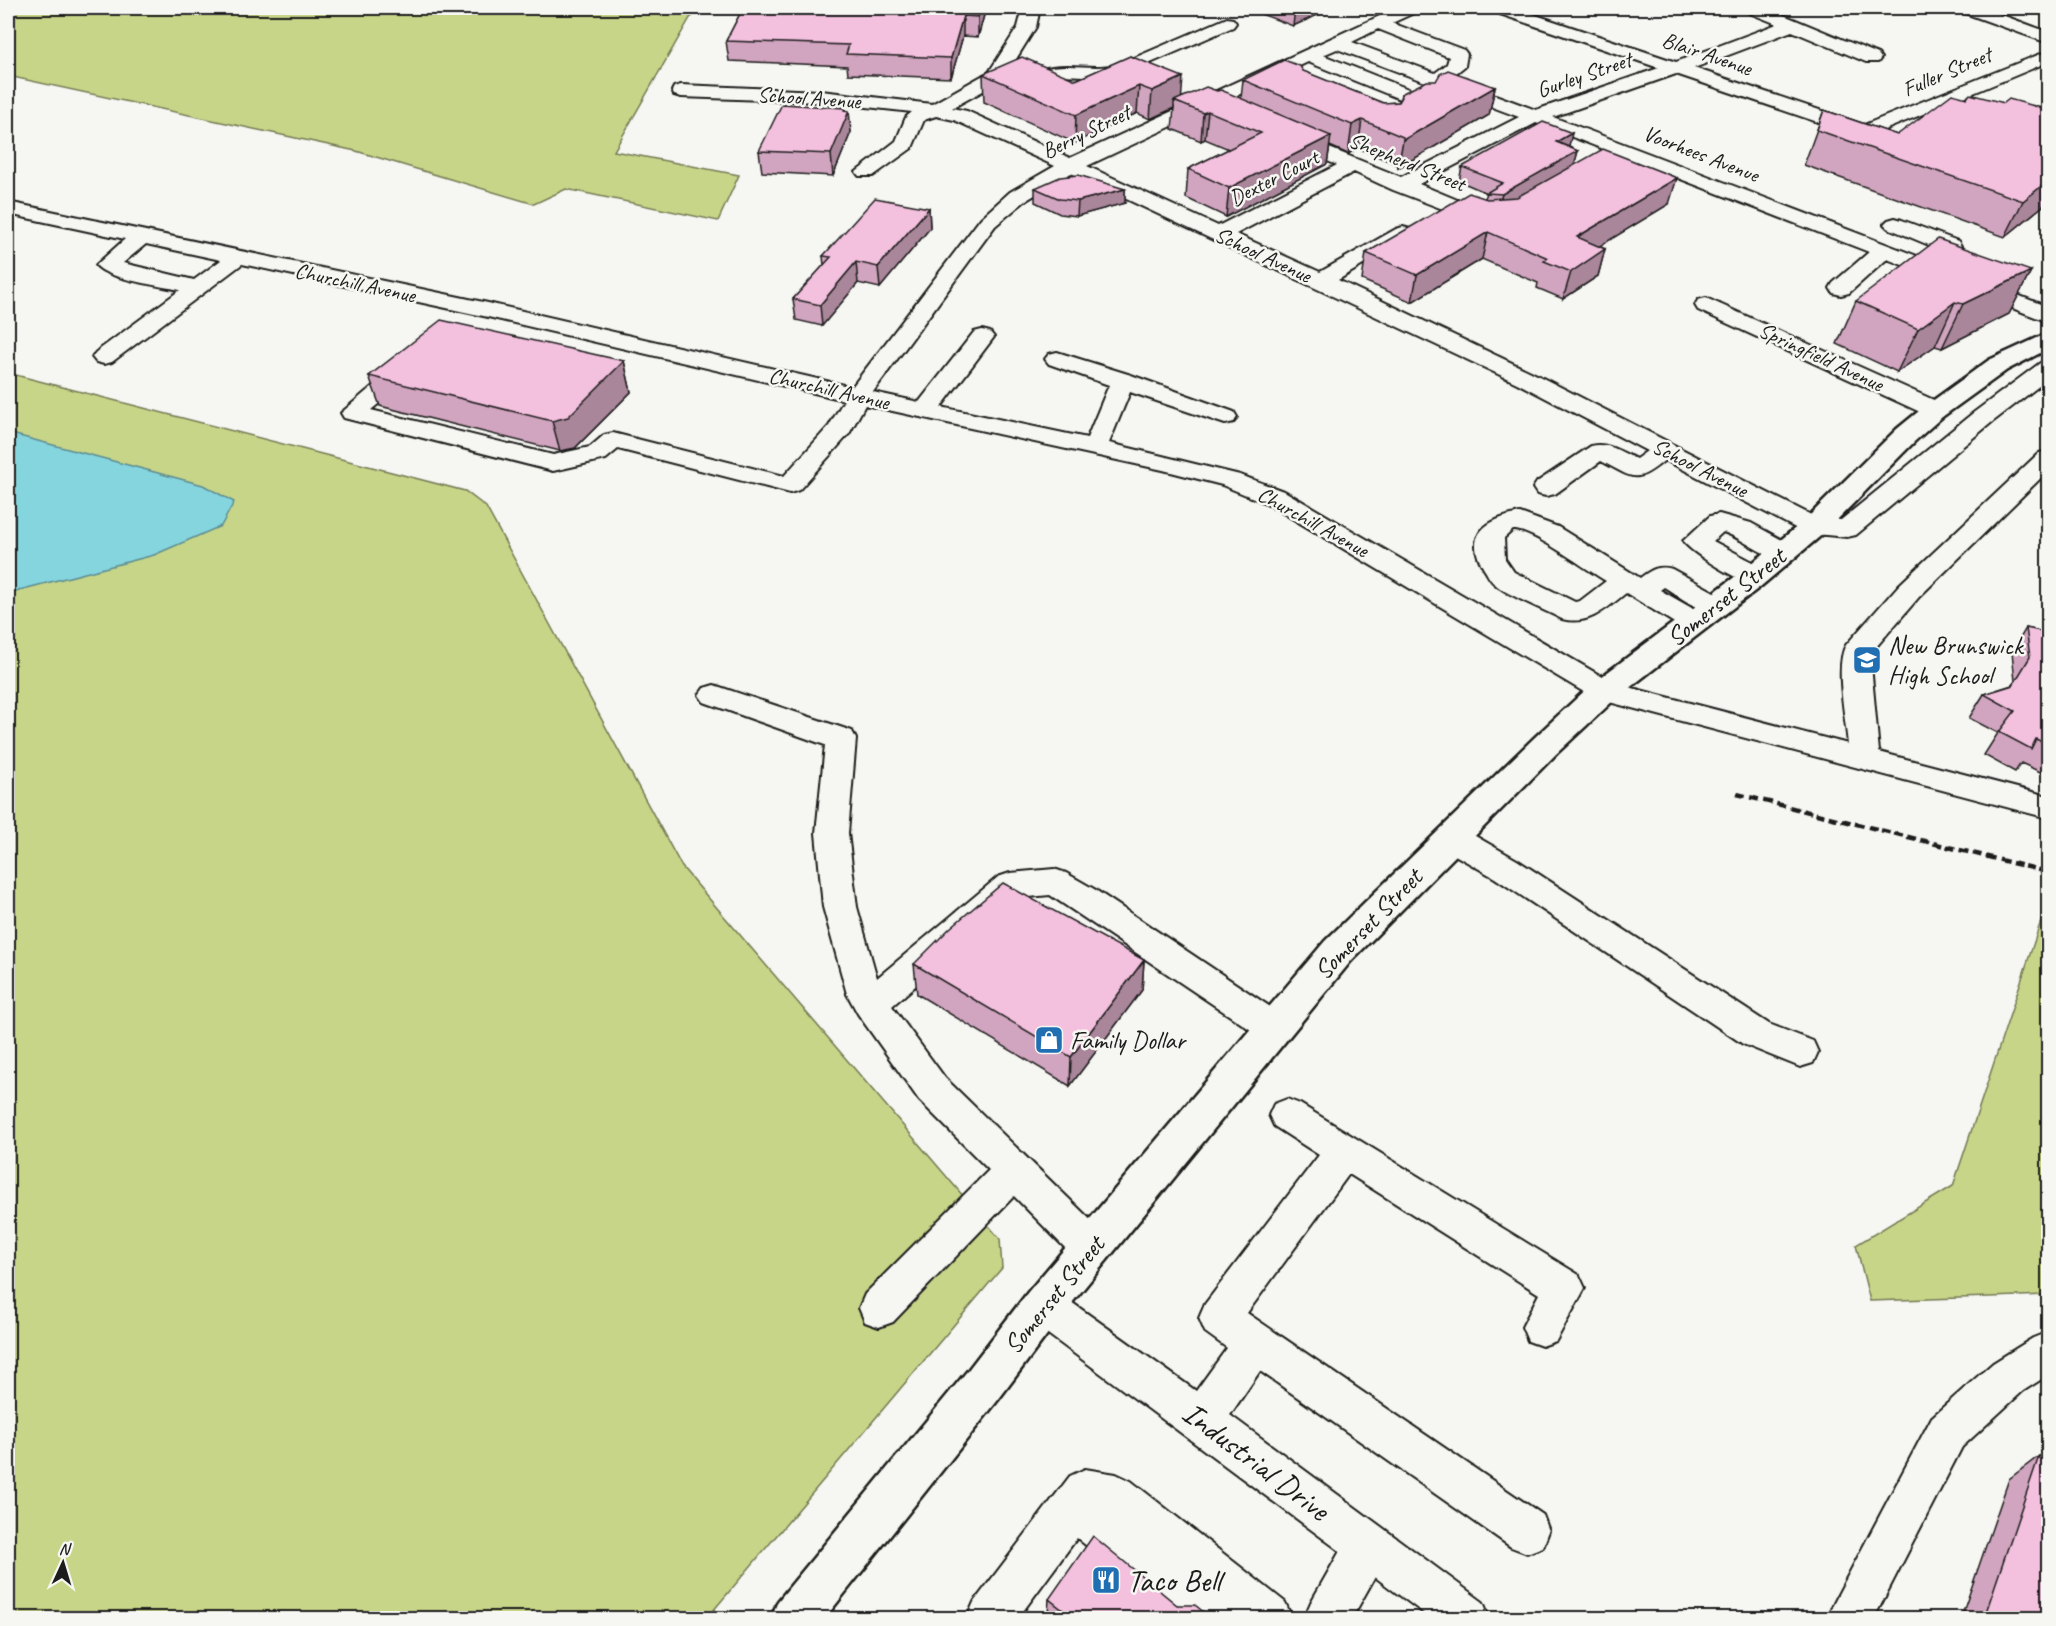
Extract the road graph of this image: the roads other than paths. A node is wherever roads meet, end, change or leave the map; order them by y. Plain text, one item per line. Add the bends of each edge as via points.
1 (1031, 8) edge
2 (1410, 8) edge
3 (1500, 8) edge
4 (1753, 8) edge
5 (1968, 8) edge
6 (1377, 22) junction
7 (1227, 23) dead end
8 (1791, 25) junction
9 (2049, 38) edge
10 (1336, 42) junction
11 (1306, 55) junction
12 (2049, 56) edge
13 (1872, 58) dead end
14 (1676, 68) junction
15 (1119, 71) junction
16 (1043, 75) edge
17 (1436, 80) junction
18 (1164, 86) edge
19 (1073, 90) edge
20 (681, 91) dead end
21 (1184, 94) edge
22 (1958, 94) junction
23 (1424, 102) edge
24 (1978, 102) edge
25 (1203, 103) junction
26 (936, 109) junction
27 (1224, 112) edge
28 (1534, 117) junction
29 (1865, 132) joint
30 (1277, 134) edge
31 (1622, 149) junction
32 (1602, 161) edge
33 (1070, 165) junction
34 (1352, 165) junction
35 (866, 172) dead end
36 (1400, 186) junction
37 (1450, 206) junction
38 (8, 208) edge
39 (1513, 212) edge
40 (1895, 224) dead end
41 (1219, 234) junction
42 (141, 237) junction
43 (1885, 250) junction
44 (237, 258) junction
45 (1935, 276) junction
46 (1321, 281) junction
47 (198, 287) junction
48 (1841, 288) dead end
49 (1706, 305) dead end
50 (488, 310) junction
51 (2049, 315) edge
52 (461, 329) edge
53 (982, 337) dead end
54 (2049, 340) edge
55 (104, 357) dead end
56 (422, 357) edge
57 (1057, 358) dead end
58 (2049, 368) edge
59 (1124, 380) junction
60 (858, 396) junction
61 (925, 411) junction
62 (1933, 412) junction
63 (1225, 417) dead end
64 (1095, 448) junction
65 (1663, 450) junction
66 (2049, 458) edge
67 (1546, 488) dead end
68 (1814, 527) junction
69 (1784, 552) junction
70 (1756, 575) junction
71 (1632, 586) dead end
72 (1705, 614) junction
73 (1604, 691) junction
74 (714, 695) dead end
75 (1865, 760) junction
76 (2049, 807) edge
77 (1452, 838) junction
78 (870, 1004) junction
79 (1275, 1028) junction
80 (1800, 1052) dead end
81 (1287, 1115) dead end
82 (1344, 1150) junction
83 (1014, 1170) junction
84 (1092, 1248) junction
85 (1043, 1306) junction
86 (879, 1308) dead end
87 (1542, 1327) dead end
88 (1255, 1343) junction
89 (2049, 1353) edge
90 (1201, 1420) junction
91 (1073, 1507) junction
92 (1527, 1531) dead end
93 (1369, 1545) junction
94 (1459, 1616) edge
95 (797, 1618) edge
96 (990, 1618) edge
97 (1210, 1618) edge
98 (1269, 1618) edge
99 (1327, 1618) edge
100 (1850, 1618) edge

1 - 26 street via 1026,27 996,76
2 - 6 street, Berry Street
3 - 14 street, Blair Avenue
4 - 8 street
5 - 9 street
6 - 10 street, Berry Street
6 - 17 street via 1458,54 1456,66
7 - 15 street
8 - 13 street
8 - 14 street, Gurley Street
10 - 11 street, Berry Street
10 - 17 street, Voorhees Avenue
11 - 23 street
11 - 25 street, Berry Street
12 - 22 street, Fuller Street
14 - 28 street, Gurley Street
14 - 29 street, Blair Avenue
15 - 16 street via 1055,69
15 - 18 street
15 - 19 street
17 - 28 street, Voorhees Avenue
20 - 26 street, School Avenue via 802,96
21 - 25 street
22 - 24 street
22 - 29 street, Fuller Street
25 - 27 street
25 - 33 street, Berry Street
26 - 33 street, School Avenue via 960,115
26 - 35 street via 916,117 905,144
28 - 31 street, Voorhees Avenue
28 - 36 street, Gurley Street
30 - 34 street, Shepherd Street
31 - 32 street
31 - 43 street, Voorhees Avenue
33 - 41 street, School Avenue
33 - 60 street, Berry Street via 1031,185 988,222
34 - 36 street, Shepherd Street
34 - 41 street, Dexter Court
36 - 37 street, Shepherd Street
37 - 39 street, Shepherd Street via 1481,217 1503,217
37 - 46 street
38 - 42 street, Churchill Avenue
40 - 45 street via 1950,246
41 - 46 street, School Avenue
42 - 44 street, Churchill Avenue
42 - 47 street via 107,265
43 - 45 street, Voorhees Avenue
43 - 48 street
44 - 47 street
44 - 50 street, Churchill Avenue
45 - 51 street, Voorhees Avenue
46 - 65 street, School Avenue via 1525,378
47 - 55 street
49 - 62 street, Springfield Avenue via 1838,355
50 - 52 street
50 - 60 street, Churchill Avenue
53 - 61 street
54 - 62 main road, Somerset Street via 1998,365
56 - 60 street, Berry Street via 353,413 553,463 597,454 613,440 790,485 840,429
57 - 59 street
58 - 68 street via 1982,417 1847,529
59 - 63 street
59 - 64 street
60 - 61 street, Churchill Avenue
61 - 64 street, Churchill Avenue
62 - 68 main road, Somerset Street
64 - 73 street, Churchill Avenue via 1231,480 1277,498
65 - 67 street via 1638,470 1600,451
65 - 68 street, School Avenue
66 - 75 street via 1909,591 1856,652
68 - 69 main road, Somerset Street
69 - 70 main road, Somerset Street
69 - 70 street via 1743,529 1719,522 1696,541
70 - 72 main road, Somerset Street
71 - 72 street via 1662,575
72 - 73 main road, Somerset Street
73 - 75 street, Churchill Avenue
73 - 77 main road, Somerset Street
74 - 78 street via 841,740 832,833 840,907
75 - 76 street, Churchill Avenue
77 - 79 main road, Somerset Street via 1338,951
77 - 80 street via 1506,869 1756,1034
78 - 79 street via 1010,886 1054,882
78 - 83 street via 932,1089
79 - 84 main road, Somerset Street
81 - 82 street
82 - 87 street via 1565,1288
82 - 88 street via 1219,1318
83 - 84 street
83 - 86 street
84 - 85 main road, Somerset Street
85 - 90 street, Industrial Drive
85 - 95 main road, Somerset Street
88 - 90 street
88 - 92 street
89 - 100 street via 2008,1377 1947,1432
90 - 93 street, Industrial Drive
91 - 96 street
91 - 97 street
91 - 98 street via 1085,1491 1116,1496
93 - 94 street, Industrial Drive
93 - 99 street

